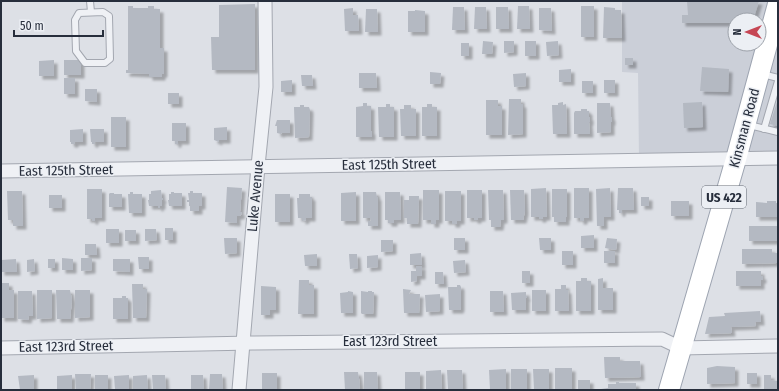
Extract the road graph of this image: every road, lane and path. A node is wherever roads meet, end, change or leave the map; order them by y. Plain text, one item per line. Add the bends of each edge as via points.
1 (90, 1) edge
2 (265, 1) edge
3 (778, 4) edge
4 (90, 12) junction
5 (759, 73) junction
6 (778, 80) edge
7 (776, 97) edge
8 (745, 124) junction
9 (764, 129) junction
10 (778, 132) edge
11 (778, 158) edge
12 (736, 159) junction
13 (258, 166) junction
14 (1, 171) edge
15 (243, 343) junction
16 (778, 346) edge
17 (1, 348) edge
18 (681, 348) junction
19 (240, 390) edge
20 (669, 390) edge

1 - 4 lane
2 - 13 street, Luke Avenue via 266,87
3 - 5 main road, Kinsman Road / US 422
4 - 4 lane via 103,12 109,16 110,59 105,63 85,63 76,51 75,20 79,13
5 - 6 lane
5 - 8 main road, Kinsman Road / US 422
6 - 7 lane
7 - 9 lane
8 - 9 lane
8 - 12 main road, Kinsman Road / US 422
9 - 10 lane
11 - 12 street, East 125th Street
12 - 13 street, East 125th Street
12 - 18 main road, Kinsman Road / US 422
13 - 14 street, East 125th Street
13 - 15 street, Luke Avenue
15 - 17 street, East 123rd Street
15 - 18 street, East 123rd Street via 662,339
15 - 19 street, Luke Avenue
16 - 18 street, East 123rd Street
18 - 20 main road, Kinsman Road / US 422

